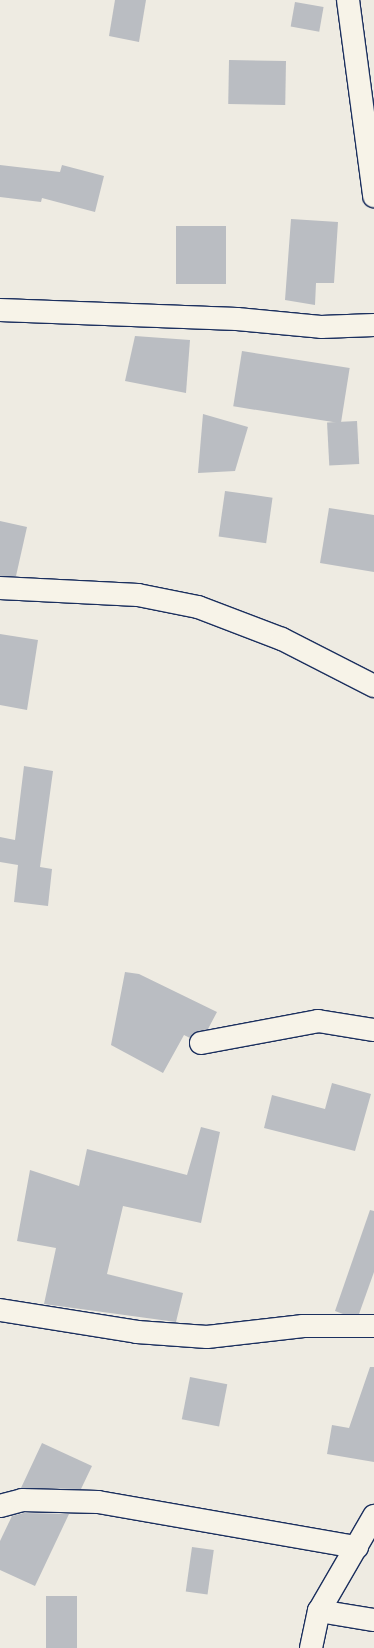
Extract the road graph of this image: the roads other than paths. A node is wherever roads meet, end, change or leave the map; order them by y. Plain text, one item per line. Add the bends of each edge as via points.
1 (348, 0) edge
2 (374, 196) edge
3 (0, 310) edge
4 (374, 325) edge
5 (0, 588) edge
6 (374, 686) edge
7 (374, 1030) edge
8 (201, 1043) dead end
9 (0, 1310) edge
10 (374, 1326) edge
11 (0, 1506) edge
12 (374, 1516) edge
13 (357, 1546) junction
14 (319, 1610) junction
15 (374, 1620) edge
16 (311, 1648) edge

1 - 2 street
3 - 4 street via 237,319 321,327
5 - 6 street via 138,595 198,607 282,639
7 - 8 street via 318,1021
9 - 10 street via 137,1332 207,1337 303,1326
11 - 13 street via 22,1500 98,1502
12 - 13 street
13 - 14 street
14 - 15 street
14 - 16 street

